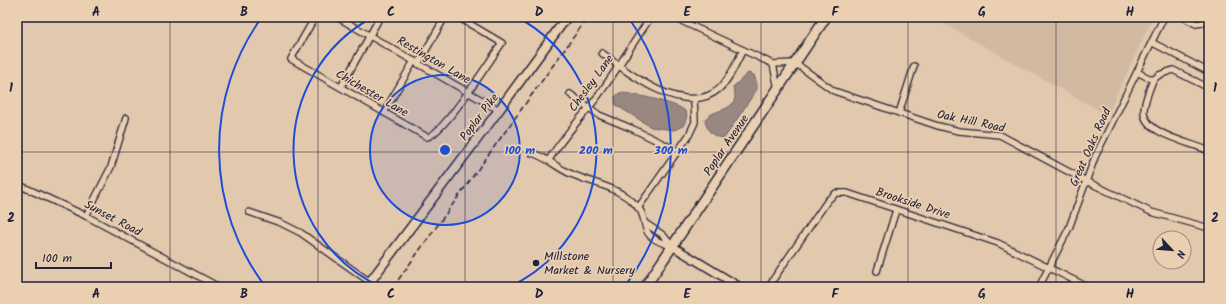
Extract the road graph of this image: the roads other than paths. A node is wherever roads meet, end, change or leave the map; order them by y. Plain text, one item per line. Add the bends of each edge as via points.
1 (315, 17) edge
2 (337, 17) edge
3 (380, 17) edge
4 (445, 17) edge
5 (458, 17) edge
6 (567, 17) edge
7 (651, 17) edge
8 (673, 17) edge
9 (826, 17) edge
10 (1164, 17) edge
11 (1183, 17) edge
12 (1206, 17) edge
13 (370, 36) junction
14 (1153, 43) junction
15 (743, 50) junction
16 (602, 53) dead end
17 (416, 63) junction
18 (795, 63) junction
19 (773, 64) junction
20 (618, 66) junction
21 (914, 66) dead end
22 (1137, 72) junction
23 (1209, 72) edge
24 (1153, 80) junction
25 (341, 87) junction
26 (1209, 88) edge
27 (778, 89) junction
28 (468, 93) junction
29 (570, 94) dead end
30 (694, 99) junction
31 (589, 108) junction
32 (499, 110) junction
33 (384, 112) junction
34 (899, 113) junction
35 (126, 118) dead end
36 (678, 151) junction
37 (1209, 151) edge
38 (532, 153) dead end
39 (549, 160) junction
40 (1086, 181) junction
41 (17, 184) edge
42 (638, 208) junction
43 (896, 210) junction
44 (249, 212) dead end
45 (86, 216) junction
46 (644, 222) junction
47 (1209, 228) edge
48 (672, 246) junction
49 (1050, 267) junction
50 (877, 271) dead end
51 (368, 284) edge
52 (219, 287) edge
53 (645, 287) edge
54 (740, 287) edge
55 (768, 287) edge
56 (1039, 287) edge
57 (1088, 287) edge

1 - 25 street, Chichester Lane via 292,59
2 - 13 street, Restington Lane
3 - 13 street
4 - 17 street
5 - 28 street via 502,43
6 - 32 main road, Poplar Pike
7 - 20 street, Chesley Lane
8 - 15 street
9 - 18 main road, Poplar Avenue
10 - 14 street, Great Oaks Road
11 - 12 street via 1196,24 1202,24
13 - 17 street, Restington Lane
13 - 25 street
14 - 22 street, Great Oaks Road
14 - 23 street
15 - 19 street
15 - 30 street via 719,88 705,97
16 - 20 street
17 - 28 street, Restington Lane
17 - 33 street
18 - 19 street
18 - 27 main road, Poplar Avenue
18 - 34 street, Oak Hill Road via 834,91
19 - 27 street
20 - 30 street via 652,86 681,98
20 - 31 street, Chesley Lane
21 - 34 street
22 - 24 street
22 - 40 street, Great Oaks Road via 1095,157
24 - 26 street via 1174,70
24 - 37 street via 1144,108 1147,121 1156,129 1183,143
25 - 33 street, Chichester Lane
27 - 48 main road, Poplar Avenue
28 - 32 street, Restington Lane
28 - 33 street, Chichester Lane via 441,128 427,137
29 - 31 street
30 - 36 street via 695,122
31 - 36 street
31 - 39 street, Chesley Lane via 560,141
32 - 51 main road, Poplar Pike
34 - 40 street, Oak Hill Road via 959,131 1000,136
35 - 45 street via 111,167
36 - 42 street
38 - 39 street
39 - 42 street via 570,173 611,188
40 - 47 street, Oak Hill Road via 1151,212
40 - 49 street, Great Oaks Road via 1069,228
41 - 45 street, Sunset Road
42 - 46 street
43 - 49 street, Brookside Drive via 998,243
43 - 50 street
43 - 55 street, Brookside Drive via 847,193 836,193 828,200
44 - 51 street via 301,233
45 - 52 street, Sunset Road
46 - 48 street via 663,235
46 - 48 street via 652,239
48 - 53 main road, Poplar Avenue
48 - 54 street
49 - 56 street, Great Oaks Road
49 - 57 street, Brookside Drive

